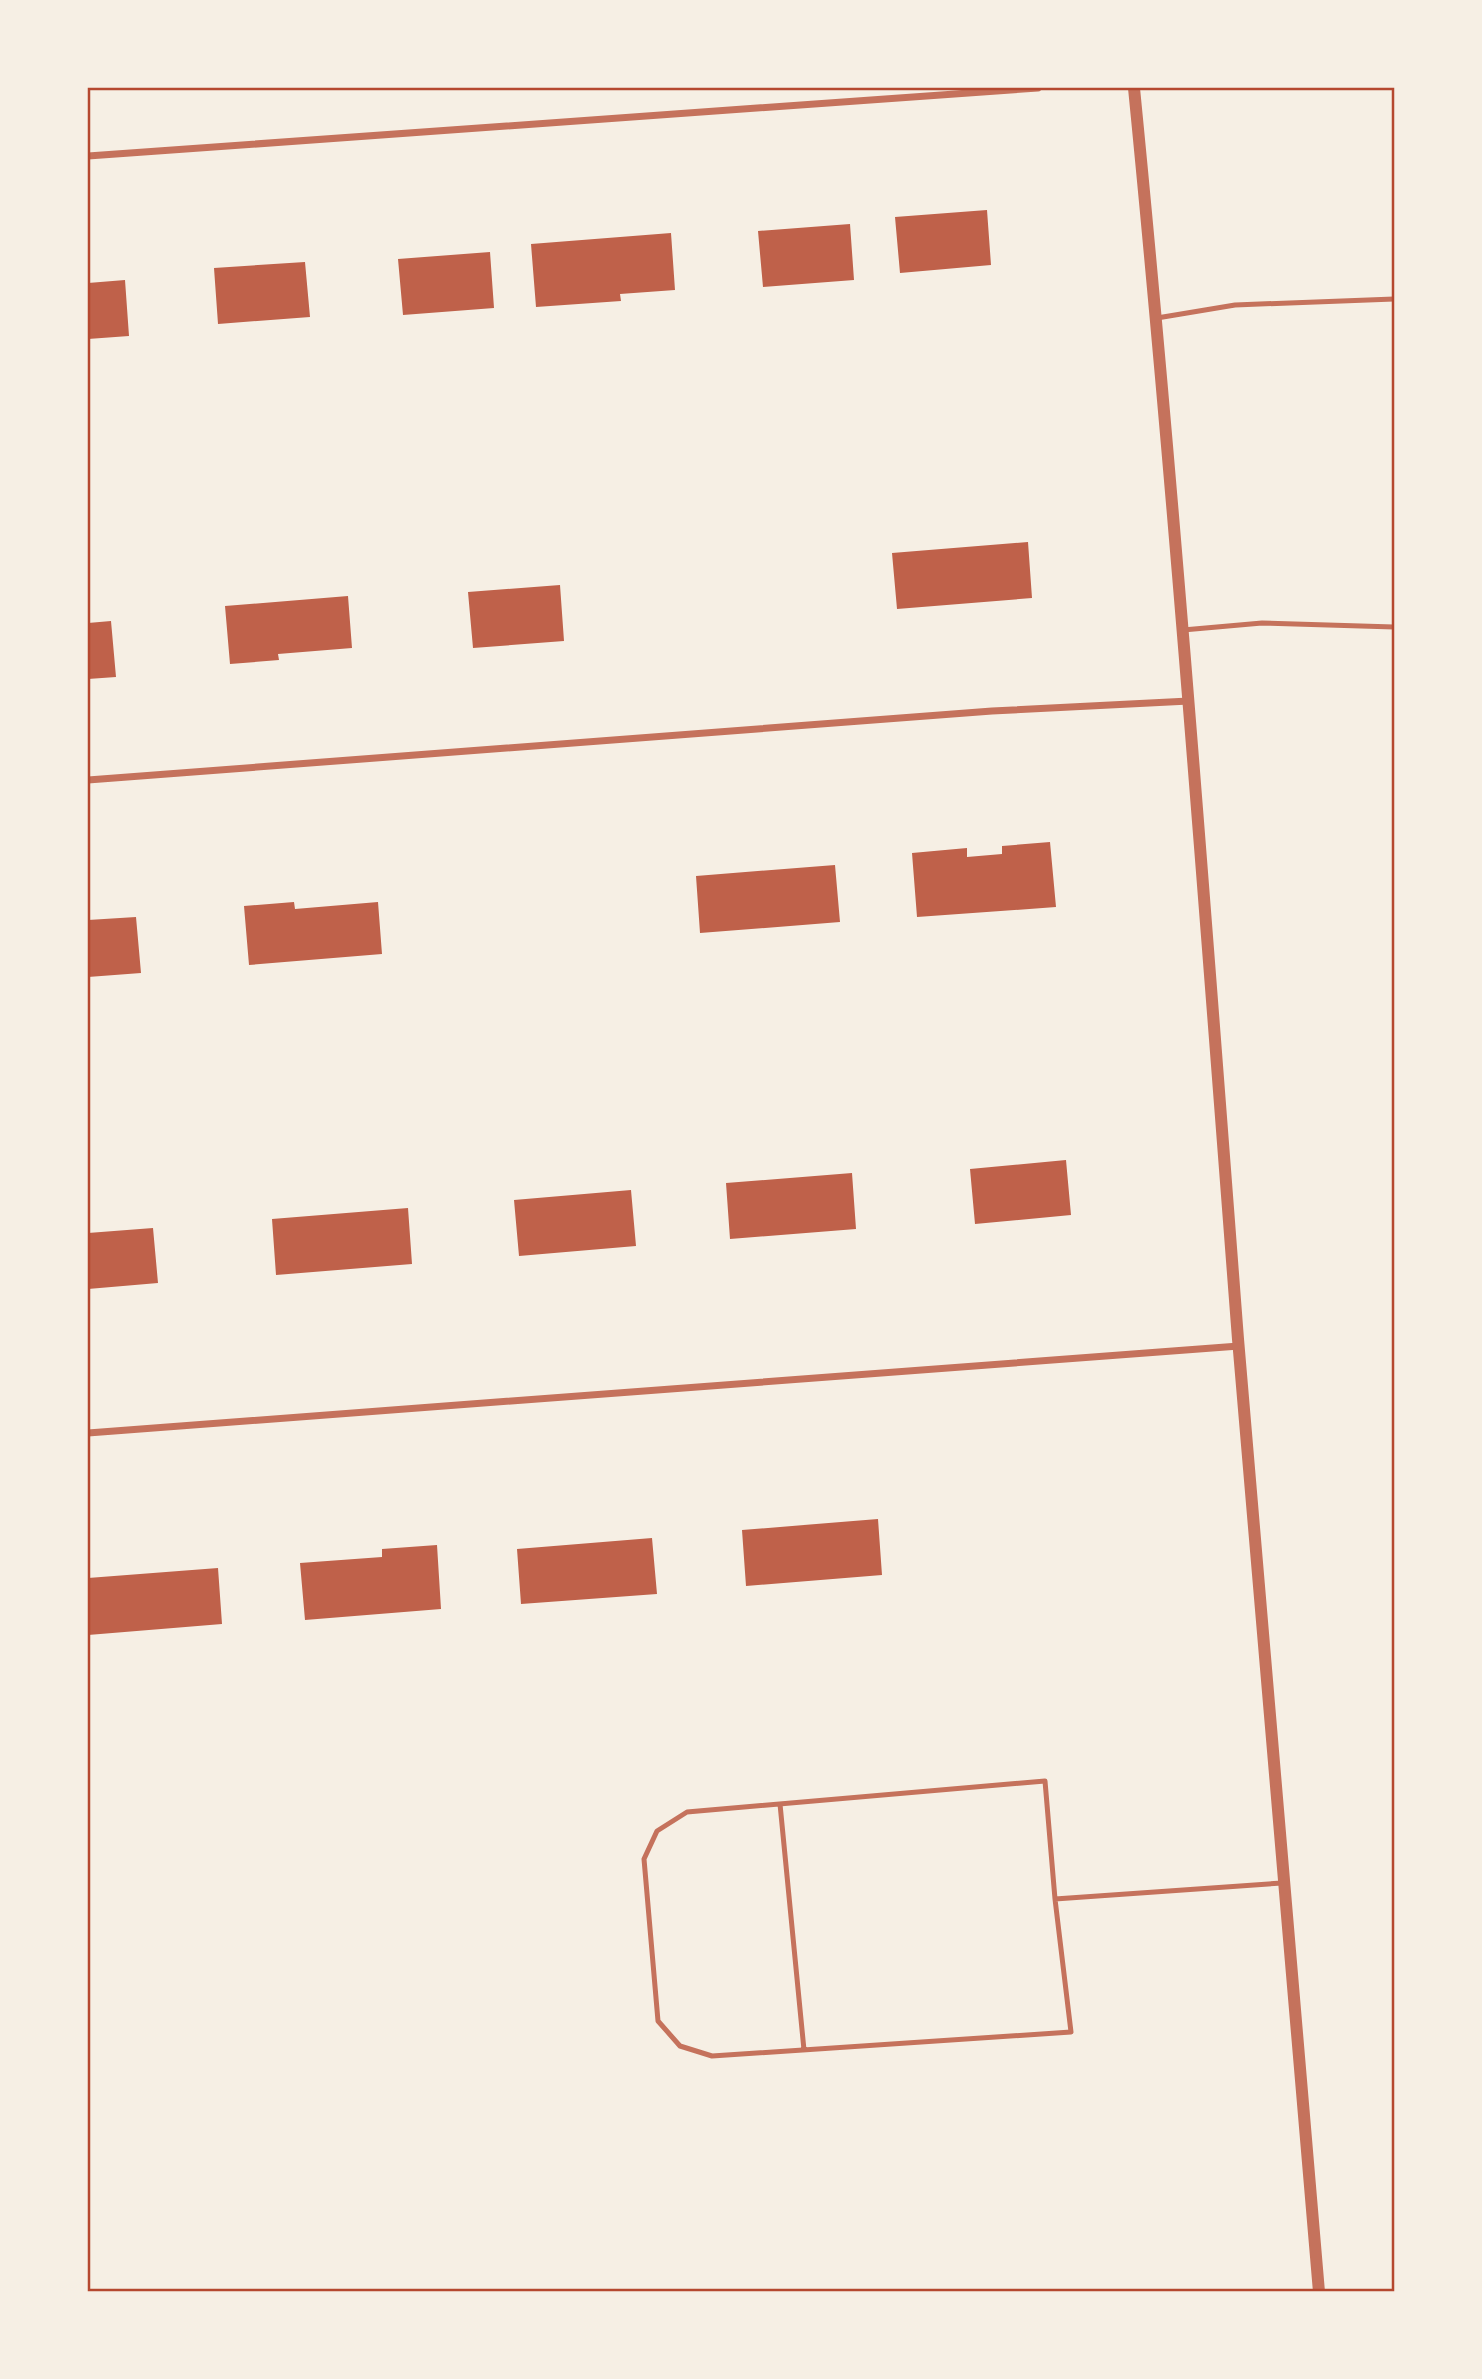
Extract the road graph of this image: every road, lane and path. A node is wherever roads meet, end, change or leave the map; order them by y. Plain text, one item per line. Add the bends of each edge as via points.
1 (1038, 88) edge
2 (1134, 88) edge
3 (88, 156) edge
4 (1395, 299) edge
5 (1157, 318) junction
6 (1395, 627) edge
7 (1183, 630) junction
8 (1189, 701) junction
9 (88, 780) edge
10 (1239, 1346) junction
11 (88, 1433) edge
12 (780, 1804) junction
13 (1284, 1883) junction
14 (1055, 1899) junction
15 (804, 2050) junction
16 (1319, 2291) edge

1 - 3 street
2 - 5 street
4 - 5 lane via 1235,305
5 - 7 street
6 - 7 lane via 1262,622
7 - 8 street
8 - 9 street via 992,711
8 - 10 street
10 - 11 street
10 - 13 street
12 - 14 lane via 1045,1781
12 - 15 lane
12 - 15 lane via 687,1812 657,1832 644,1859 659,2021 680,2046 712,2056
13 - 14 lane
13 - 16 street
14 - 15 lane via 1071,2032

